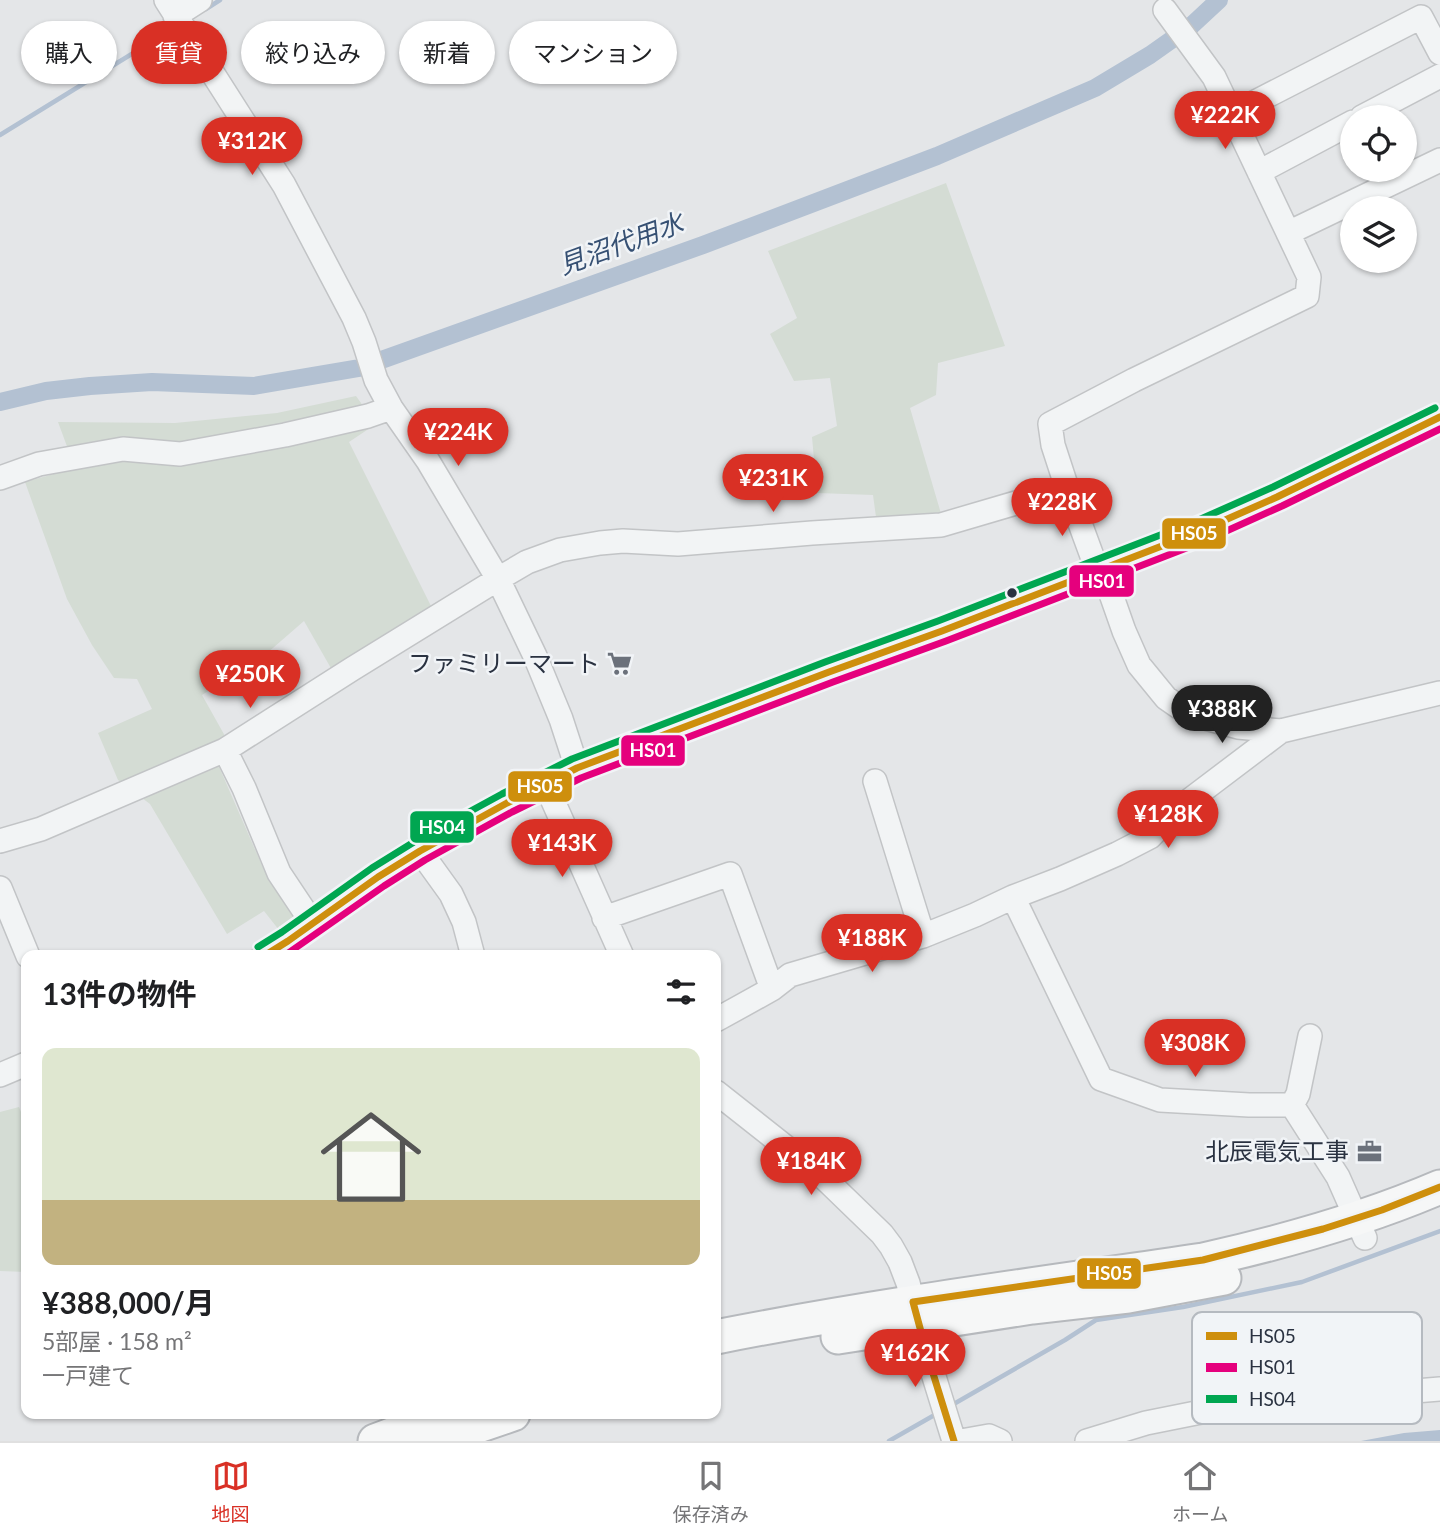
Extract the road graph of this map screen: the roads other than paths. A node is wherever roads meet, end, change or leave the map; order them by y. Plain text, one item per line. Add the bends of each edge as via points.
1 (200, 0) edge
2 (170, 8) edge
3 (1171, 18) dead end
4 (1440, 53) edge
5 (1440, 76) edge
6 (1386, 105) edge
7 (1232, 114) junction
8 (1340, 129) edge
9 (1440, 160) edge
10 (1259, 172) junction
11 (1289, 233) junction
12 (391, 408) junction
13 (1440, 418) edge
14 (0, 478) edge
15 (1067, 488) junction
16 (1099, 569) junction
17 (498, 579) junction
18 (1440, 692) edge
19 (1280, 731) junction
20 (225, 750) junction
21 (577, 768) junction
22 (875, 780) dead end
23 (545, 783) junction
24 (0, 841) edge
25 (420, 851) junction
26 (0, 888) edge
27 (1013, 897) junction
28 (604, 918) junction
29 (313, 924) junction
30 (923, 936) junction
31 (26, 950) edge
32 (273, 950) edge
33 (471, 950) edge
34 (618, 950) edge
35 (772, 989) junction
36 (721, 1017) edge
37 (1310, 1036) dead end
38 (21, 1066) edge
39 (0, 1075) edge
40 (721, 1096) edge
41 (1292, 1104) junction
42 (1440, 1187) edge
43 (1440, 1210) edge
44 (1361, 1229) junction
45 (916, 1314) junction
46 (721, 1335) edge
47 (721, 1358) edge
48 (1440, 1389) edge
49 (1422, 1390) edge
50 (1192, 1414) edge
51 (433, 1419) edge
52 (498, 1419) edge
53 (374, 1441) edge
54 (434, 1441) edge
55 (954, 1441) edge
56 (961, 1441) edge
57 (1000, 1441) edge
58 (1087, 1441) edge

1 - 2 street
2 - 12 street via 284,185 354,318 374,376
3 - 7 street via 1214,77
4 - 7 street via 1421,17
5 - 6 street
7 - 10 street
8 - 10 street
9 - 11 street
10 - 11 street
11 - 15 street via 1309,277 1307,296 1050,424
12 - 14 street via 285,435 180,454 123,449 39,464
12 - 17 street
13 - 16 street via 1198,532
15 - 16 street
15 - 17 street via 941,524 678,544 600,543 560,550
16 - 19 street via 1139,665 1166,698 1205,718
16 - 21 street
17 - 20 street
17 - 21 street via 535,656
18 - 19 street
19 - 27 street via 1174,812 1150,837
20 - 24 street via 41,829
20 - 29 street via 279,873
21 - 23 street
22 - 30 street
23 - 25 street
23 - 28 street
25 - 29 street
25 - 33 street via 451,894
26 - 31 street
27 - 30 street
27 - 41 street via 1101,1079 1160,1100
28 - 34 street
28 - 35 street via 730,874
29 - 32 street
30 - 35 street via 790,975
35 - 36 street
37 - 41 street
38 - 39 street
40 - 45 street via 821,1175 882,1234 900,1262
41 - 44 street via 1338,1177
42 - 44 highway
43 - 44 highway
44 - 45 highway via 1255,1270 1207,1282 1032,1307
45 - 46 highway via 788,1322
45 - 47 highway
45 - 55 street
48 - 49 street
50 - 58 street
51 - 53 highway
52 - 54 highway
56 - 57 street via 989,1436

